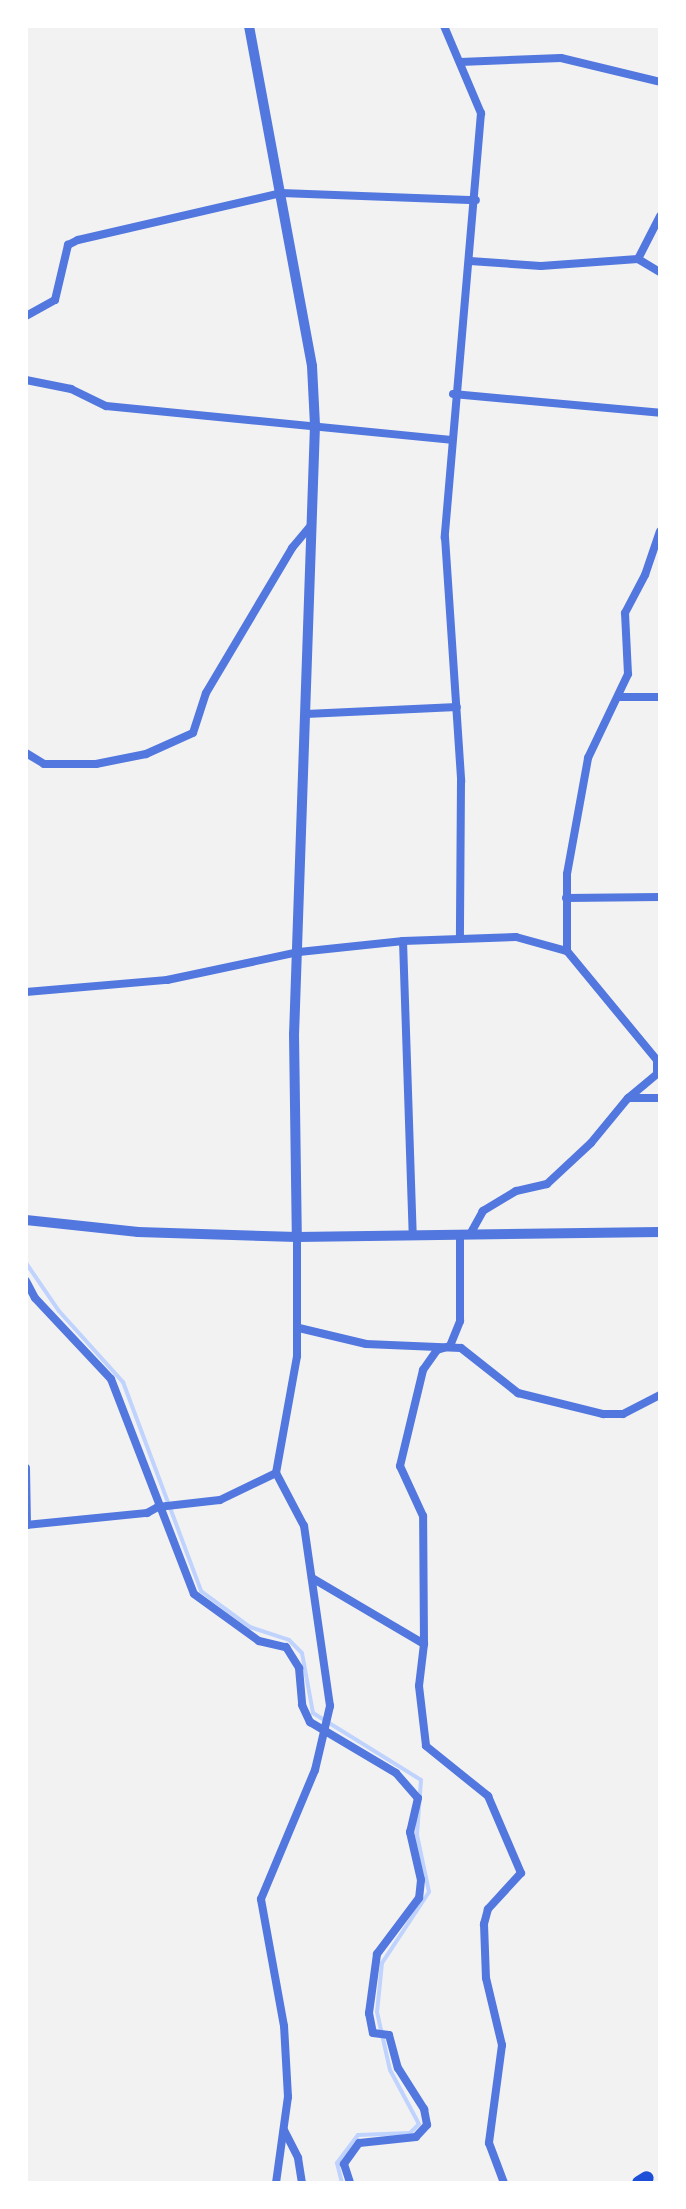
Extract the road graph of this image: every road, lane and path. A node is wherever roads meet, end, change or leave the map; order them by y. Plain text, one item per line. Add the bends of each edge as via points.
1 (249, 26) edge
2 (444, 26) edge
3 (460, 62) junction
4 (660, 82) edge
5 (281, 193) junction
6 (476, 200) junction
7 (660, 216) edge
8 (638, 259) junction
9 (470, 261) junction
10 (660, 272) edge
11 (26, 316) edge
12 (26, 380) edge
13 (453, 394) junction
14 (660, 413) edge
15 (315, 425) junction
16 (451, 440) junction
17 (313, 523) junction
18 (660, 531) edge
19 (619, 697) junction
20 (660, 697) edge
21 (457, 707) junction
22 (306, 714) junction
23 (26, 753) edge
24 (660, 897) edge
25 (566, 898) junction
26 (460, 938) junction
27 (403, 941) junction
28 (567, 951) junction
29 (299, 952) junction
30 (26, 992) edge
31 (628, 1098) junction
32 (660, 1098) edge
33 (26, 1220) edge
34 (660, 1232) edge
35 (465, 1234) junction
36 (413, 1235) junction
37 (297, 1237) junction
38 (26, 1281) edge
39 (299, 1328) junction
40 (450, 1346) junction
41 (660, 1395) edge
42 (26, 1468) edge
43 (276, 1473) junction
44 (160, 1507) junction
45 (27, 1525) edge
46 (312, 1578) junction
47 (424, 1644) junction
48 (324, 1728) junction
49 (283, 2129) junction
50 (276, 2183) edge
51 (302, 2183) edge
52 (350, 2183) edge
53 (504, 2183) edge

1 - 5 street
2 - 3 street
3 - 4 street via 561,58
3 - 6 street via 481,113
5 - 6 street
5 - 11 street via 78,240 68,245 55,300
5 - 15 street via 312,366
6 - 9 street
7 - 8 street
8 - 9 street via 541,266
8 - 10 street
9 - 13 street
12 - 15 street via 71,389 106,406
13 - 14 street
13 - 16 street
15 - 16 street
15 - 17 street
16 - 21 street via 445,537
17 - 22 street
17 - 23 street via 292,548 206,693 193,733 146,754 96,764 44,764
18 - 19 street via 625,613 628,674
19 - 20 street
19 - 25 street via 588,758
21 - 22 street
21 - 26 street
22 - 29 street
24 - 25 street
25 - 28 street
26 - 27 street
26 - 28 street via 516,937
27 - 29 street
27 - 36 street
28 - 31 street via 657,1060 657,1074
29 - 30 street via 167,980
29 - 37 street via 293,1138
31 - 32 street
31 - 35 street via 547,1184 516,1191 483,1211
33 - 37 street via 138,1232
34 - 35 street
35 - 36 street
35 - 40 street via 460,1321
36 - 37 street
37 - 39 street
38 - 44 street via 35,1298 111,1379
39 - 40 street via 366,1344
39 - 43 street
40 - 41 street via 474,1356 503,1386 534,1399 615,1416
40 - 47 street via 437,1350 423,1370 400,1466 423,1516
42 - 45 street
43 - 44 street via 220,1500
43 - 46 street via 304,1526
44 - 45 street via 147,1513
44 - 48 street via 171,1522 194,1594 259,1641 286,1647 295,1657 304,1714
46 - 47 street
46 - 48 street via 325,1651 329,1716
47 - 53 street via 419,1686 426,1746 488,1796 521,1873 488,1909 484,1924 486,1978 502,2045 489,2143
48 - 49 street via 315,1770 261,1899 284,2026 288,2097
48 - 52 street via 396,1773 418,1798 410,1832 421,1880 419,1898 377,1954 369,2013 376,2034 386,2035 427,2125 416,2137 359,2143 344,2164
49 - 50 street
49 - 51 street via 298,2158

